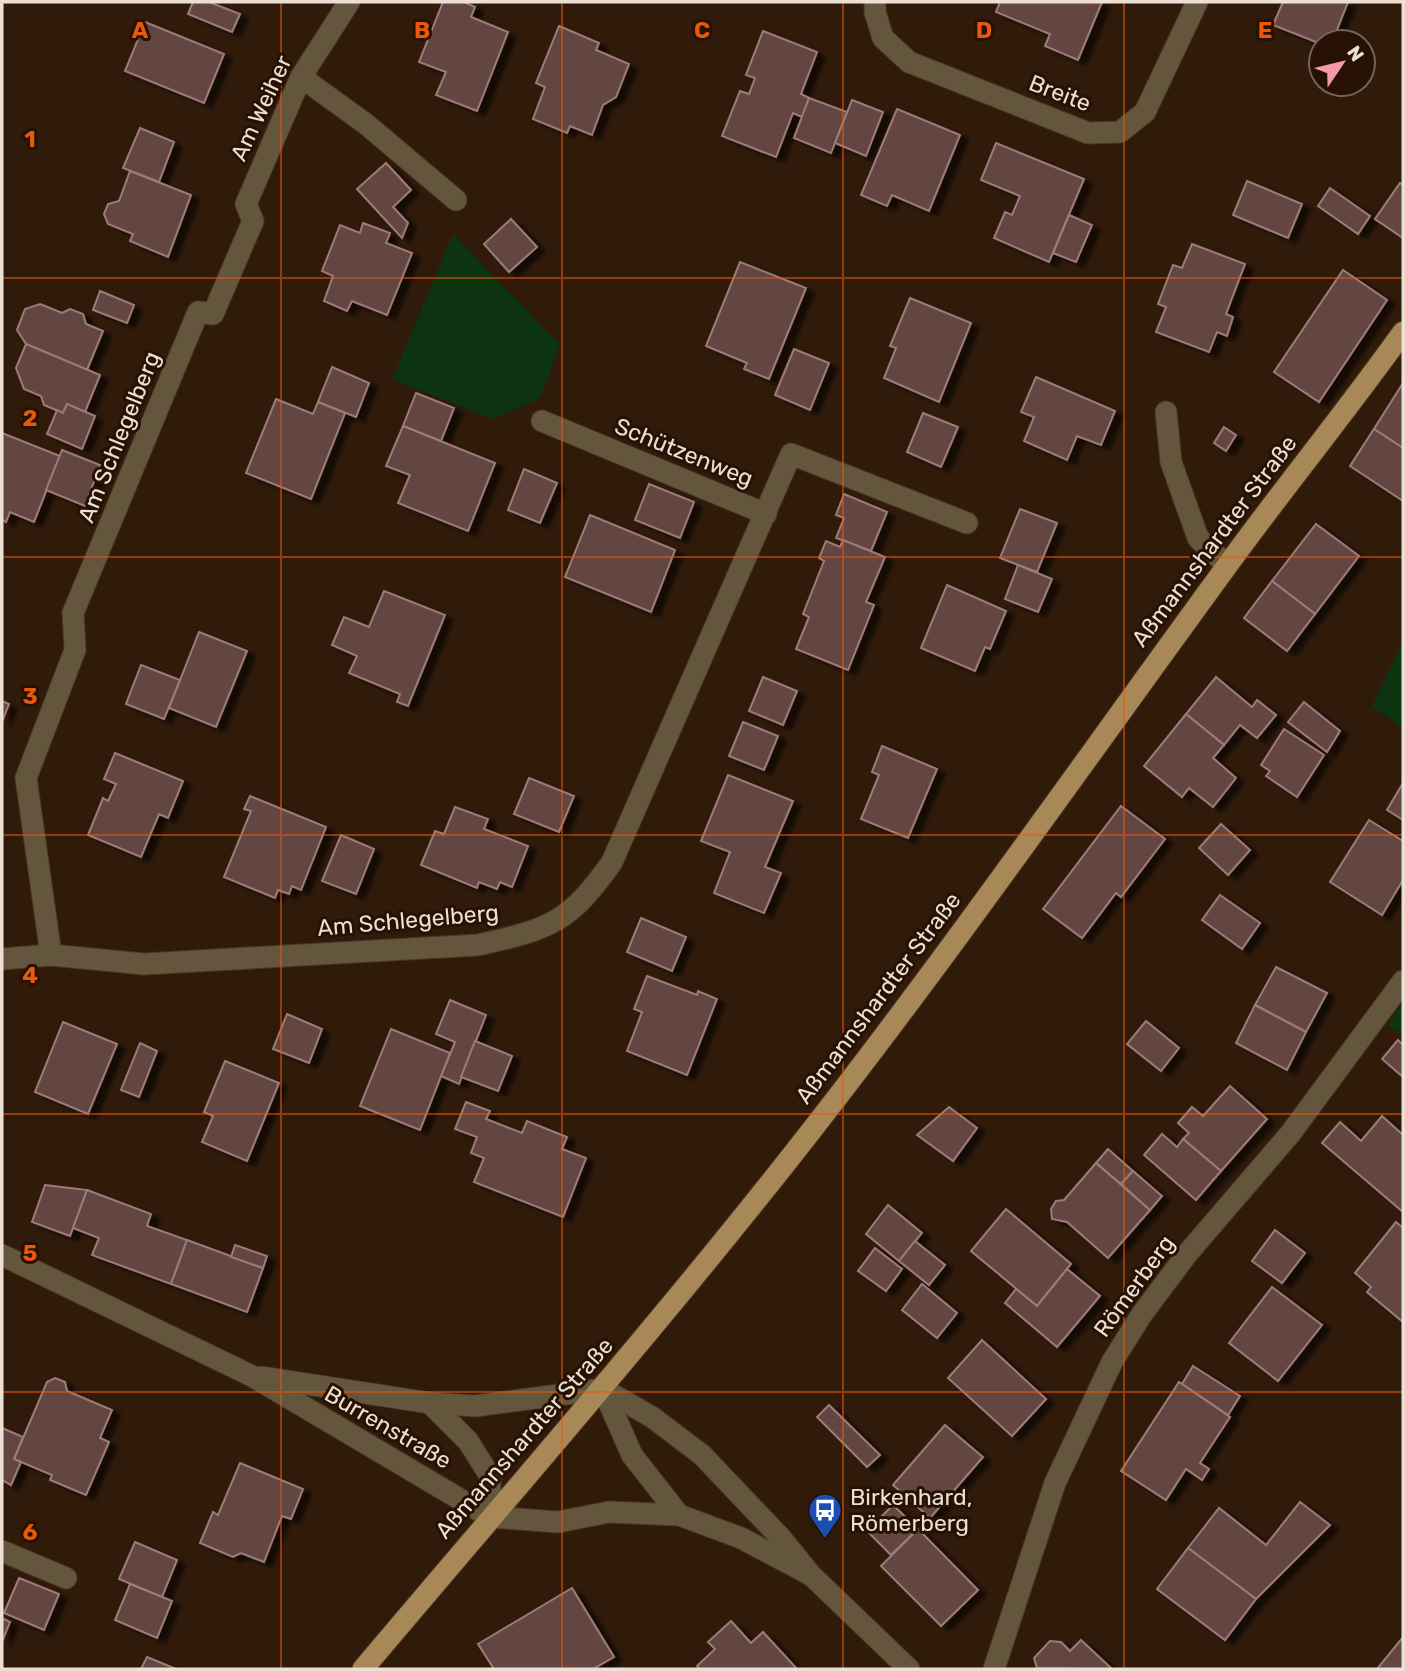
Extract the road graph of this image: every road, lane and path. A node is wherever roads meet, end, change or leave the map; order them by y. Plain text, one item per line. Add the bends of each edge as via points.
1 (349, 2) edge
2 (875, 2) edge
3 (1197, 2) edge
4 (301, 77) junction
5 (456, 200) dead end
6 (246, 204) joint
7 (1403, 332) edge
8 (1166, 412) dead end
9 (541, 421) dead end
10 (766, 514) junction
11 (967, 523) dead end
12 (1227, 565) junction
13 (51, 955) junction
14 (2, 959) edge
15 (1403, 981) edge
16 (2, 1255) edge
17 (252, 1376) junction
18 (603, 1389) junction
19 (430, 1403) junction
20 (678, 1515) junction
21 (490, 1517) junction
22 (2, 1551) edge
23 (811, 1575) junction
24 (66, 1578) dead end
25 (363, 1669) edge
26 (909, 1669) edge
27 (994, 1669) edge

1 - 4 street, Am Weiher
2 - 3 street, Breite via 883,38 909,62 1088,133 1120,132 1145,111
4 - 5 street via 366,124
4 - 6 street, Am Weiher
6 - 13 street, Am Schlegelberg via 253,221 214,314 198,312 72,613 75,650 26,778
7 - 12 main road, Aßmannshardter Straße
8 - 12 street via 1171,462 1198,538
9 - 10 street, Schützenweg
10 - 11 street, Schützenweg via 792,454
10 - 13 street, Am Schlegelberg via 612,862 586,900 561,919 530,934 478,945 144,964
12 - 18 main road, Aßmannshardter Straße via 918,991
13 - 14 street, Am Schlegelberg
15 - 27 street, Römerberg via 1290,1134 1187,1254 1112,1362 1055,1483
16 - 17 street, Burrenstraße
17 - 19 street, Burrenstraße
17 - 21 street, Burrenstraße
18 - 19 street, Burrenstraße via 475,1406
18 - 20 street via 632,1455
18 - 21 main road, Aßmannshardter Straße
18 - 23 street via 652,1417 702,1455
19 - 21 street, Burrenstraße via 468,1441 491,1476
20 - 21 street via 609,1512 558,1522
20 - 23 street via 741,1538
21 - 25 main road, Aßmannshardter Straße
22 - 24 street
23 - 26 street

